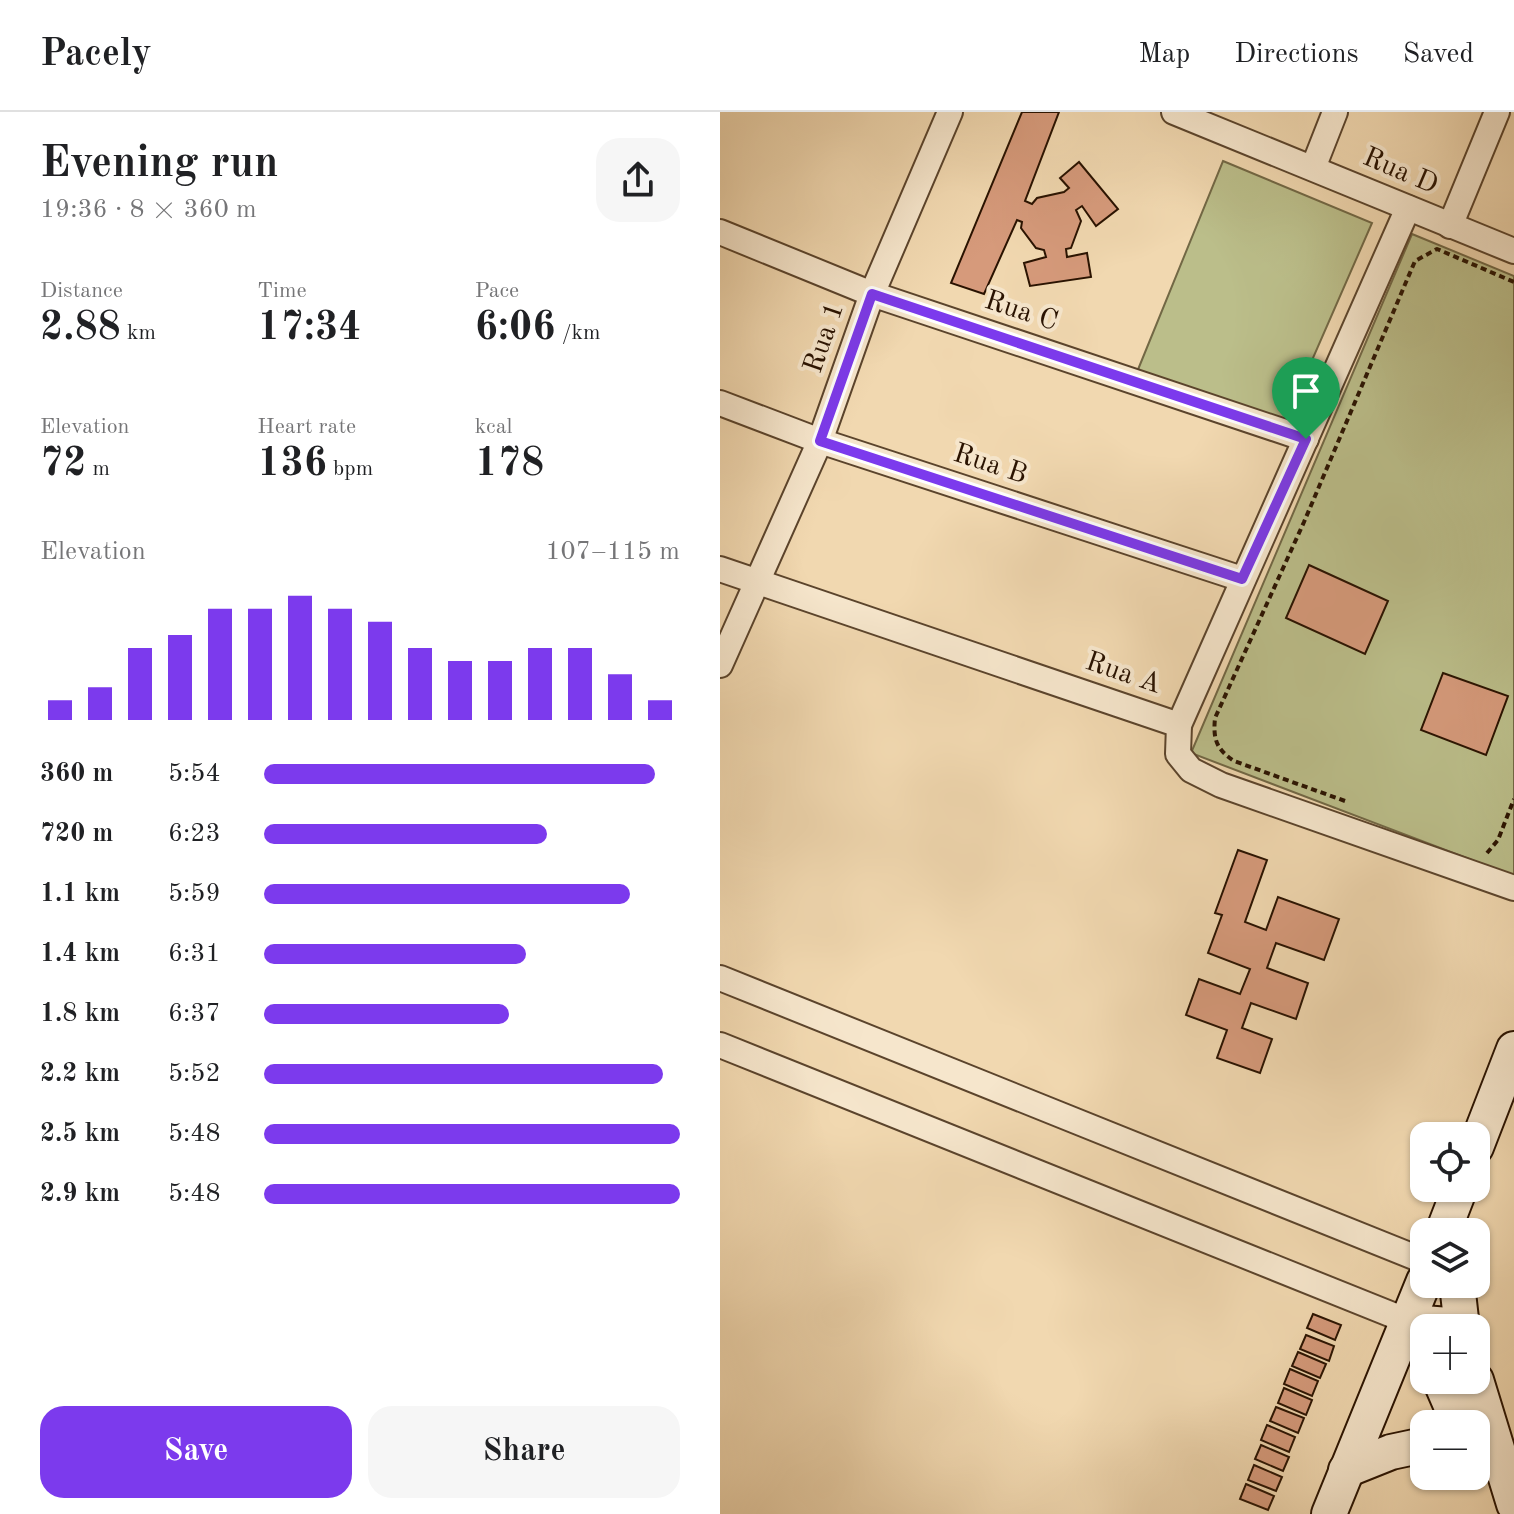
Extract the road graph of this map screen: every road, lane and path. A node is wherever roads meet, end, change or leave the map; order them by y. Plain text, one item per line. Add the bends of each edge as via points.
1 (950, 112) edge
2 (1174, 112) edge
3 (1335, 112) edge
4 (1497, 112) edge
5 (1313, 168) junction
6 (1408, 208) junction
7 (1450, 226) junction
8 (720, 232) edge
9 (1514, 251) edge
10 (1514, 282) edge
11 (872, 294) junction
12 (720, 403) edge
13 (1306, 439) junction
14 (820, 441) junction
15 (720, 569) edge
16 (1242, 579) junction
17 (759, 584) junction
18 (720, 665) edge
19 (1179, 725) junction
20 (1514, 799) edge
21 (1347, 802) dead end
22 (1482, 856) dead end
23 (1514, 888) edge
24 (720, 978) edge
25 (720, 1045) edge
26 (1514, 1049) edge
27 (1486, 1122) edge
28 (1410, 1255) edge
29 (1410, 1329) edge
30 (1410, 1346) edge
31 (1480, 1394) edge
32 (1410, 1448) edge
33 (1346, 1470) junction
34 (1490, 1474) edge
35 (1514, 1505) edge
36 (1329, 1514) edge

1 - 11 street, Rua 1
2 - 5 street, Rua D
3 - 5 street
4 - 7 street
5 - 6 street, Rua D
6 - 7 street, Rua D
6 - 13 street
7 - 9 street, Rua D
8 - 11 street, Rua C
10 - 21 path via 1437,249 1415,261 1215,718 1213,737 1234,761
11 - 13 street, Rua C
11 - 14 street, Rua 1
12 - 14 street, Rua B
13 - 16 street
14 - 16 street, Rua B
14 - 17 street, Rua 1
15 - 17 street, Rua A
16 - 19 street
17 - 18 street, Rua 1
17 - 19 street, Rua A
19 - 23 street, Rua A via 1178,754 1191,770 1221,785
20 - 22 path via 1498,840
24 - 28 street
25 - 29 street
26 - 27 main road
30 - 33 main road
31 - 35 main road
32 - 33 main road
33 - 36 main road
34 - 35 main road

